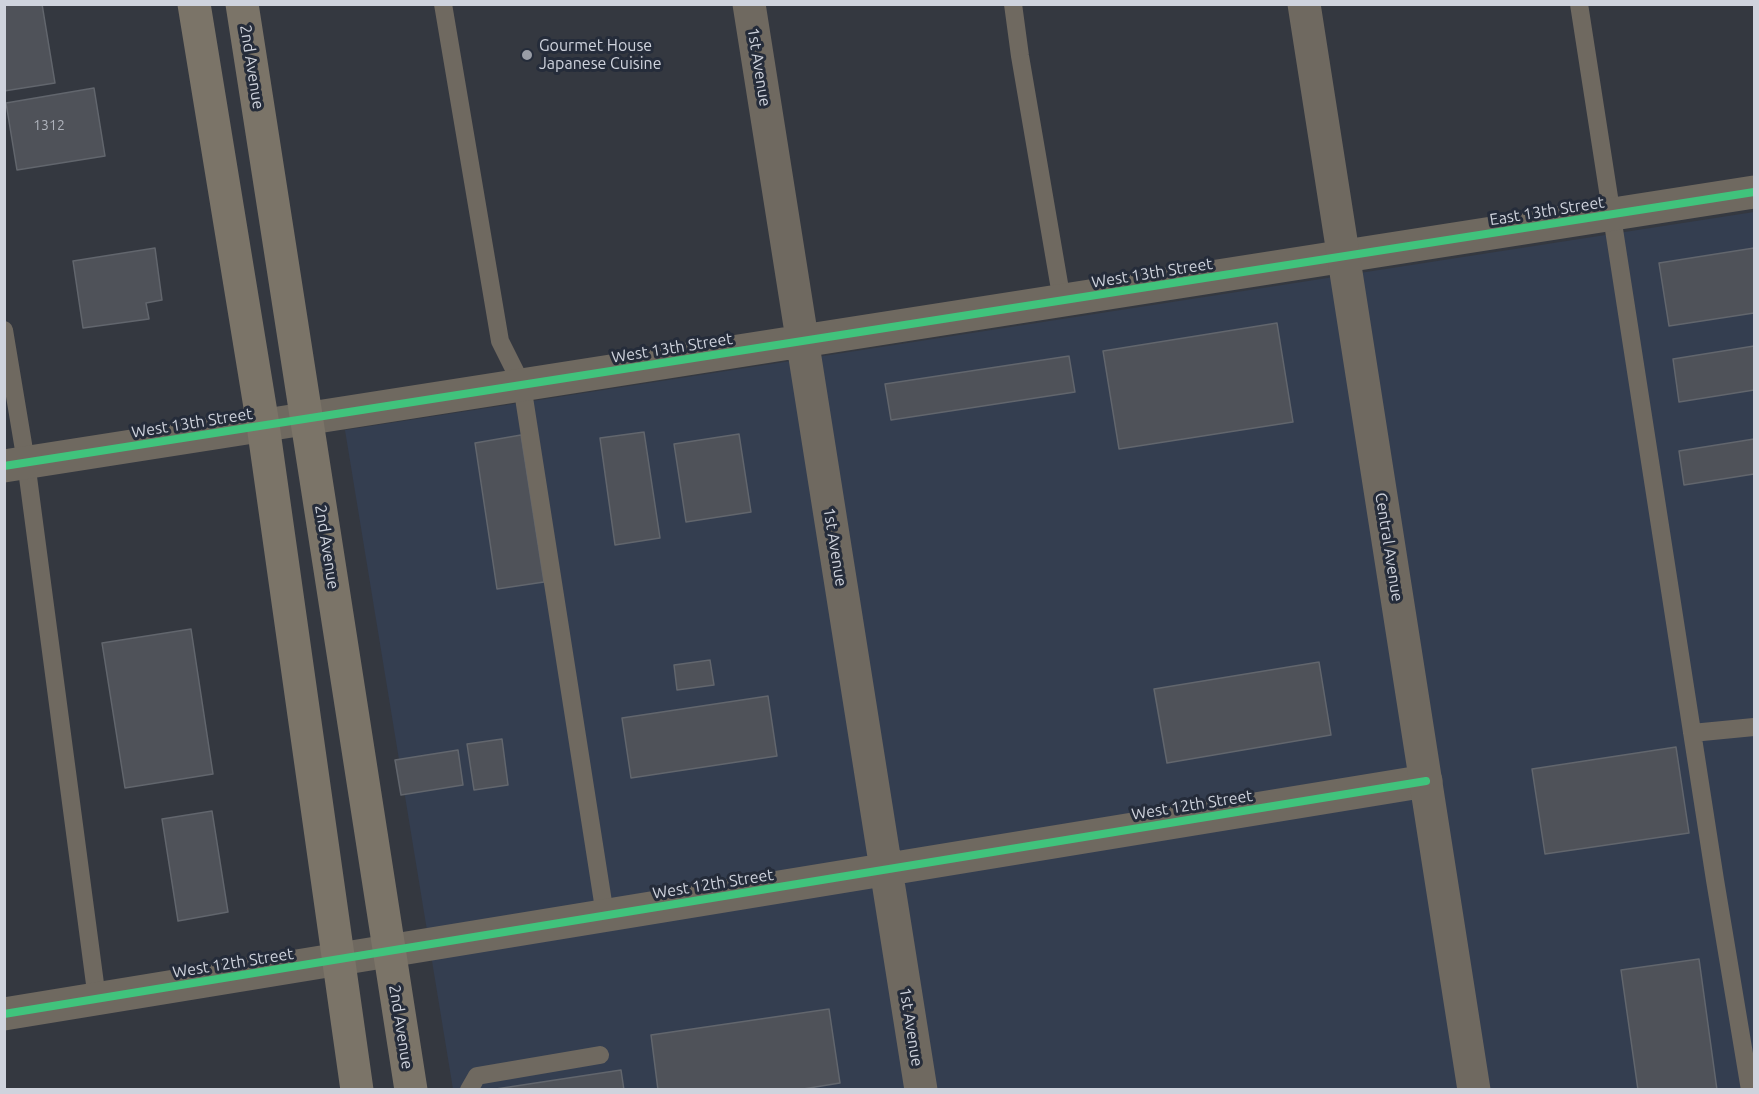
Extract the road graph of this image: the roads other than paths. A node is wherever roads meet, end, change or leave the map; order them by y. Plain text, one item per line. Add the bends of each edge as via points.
1 (194, 4) edge
2 (242, 4) edge
3 (443, 4) edge
4 (749, 4) edge
5 (1013, 4) edge
6 (1304, 4) edge
7 (1579, 4) edge
8 (1755, 192) edge
9 (1611, 215) junction
10 (1344, 257) junction
11 (1062, 301) junction
12 (4, 330) edge
13 (802, 341) junction
14 (522, 385) junction
15 (307, 419) junction
16 (262, 425) junction
17 (15, 464) edge
18 (1755, 727) edge
19 (1692, 733) junction
20 (1426, 781) junction
21 (886, 869) junction
22 (605, 915) junction
23 (389, 951) junction
24 (337, 960) junction
25 (97, 999) junction
26 (4, 1014) edge
27 (600, 1055) dead end
28 (357, 1089) edge
29 (411, 1089) edge
30 (470, 1089) edge
31 (921, 1089) edge
32 (1474, 1089) edge
33 (1750, 1089) edge

1 - 16 main road
2 - 15 main road, 2nd Avenue
3 - 14 lane via 500,341
4 - 13 street, 1st Avenue
5 - 11 lane
6 - 10 street, Central Avenue
7 - 9 lane
8 - 9 street, East 13th Street
9 - 10 street, East 13th Street
9 - 19 lane
10 - 11 street, West 13th Street
10 - 20 street, Central Avenue
11 - 13 street, West 13th Street
12 - 17 lane
13 - 14 street, West 13th Street
13 - 21 street, 1st Avenue
14 - 15 street, West 13th Street
14 - 22 lane
15 - 16 street, West 13th Street
15 - 23 main road, 2nd Avenue
16 - 17 street, West 13th Street
16 - 24 main road
17 - 25 lane
18 - 19 lane
19 - 33 lane
20 - 21 street, West 12th Street
20 - 32 street, Central Avenue
21 - 22 street, West 12th Street
21 - 31 street, 1st Avenue
22 - 23 street, West 12th Street
23 - 24 street, West 12th Street
23 - 29 main road, 2nd Avenue
24 - 25 street, West 12th Street
24 - 28 main road
25 - 26 street, West 12th Street
27 - 30 lane via 477,1076

